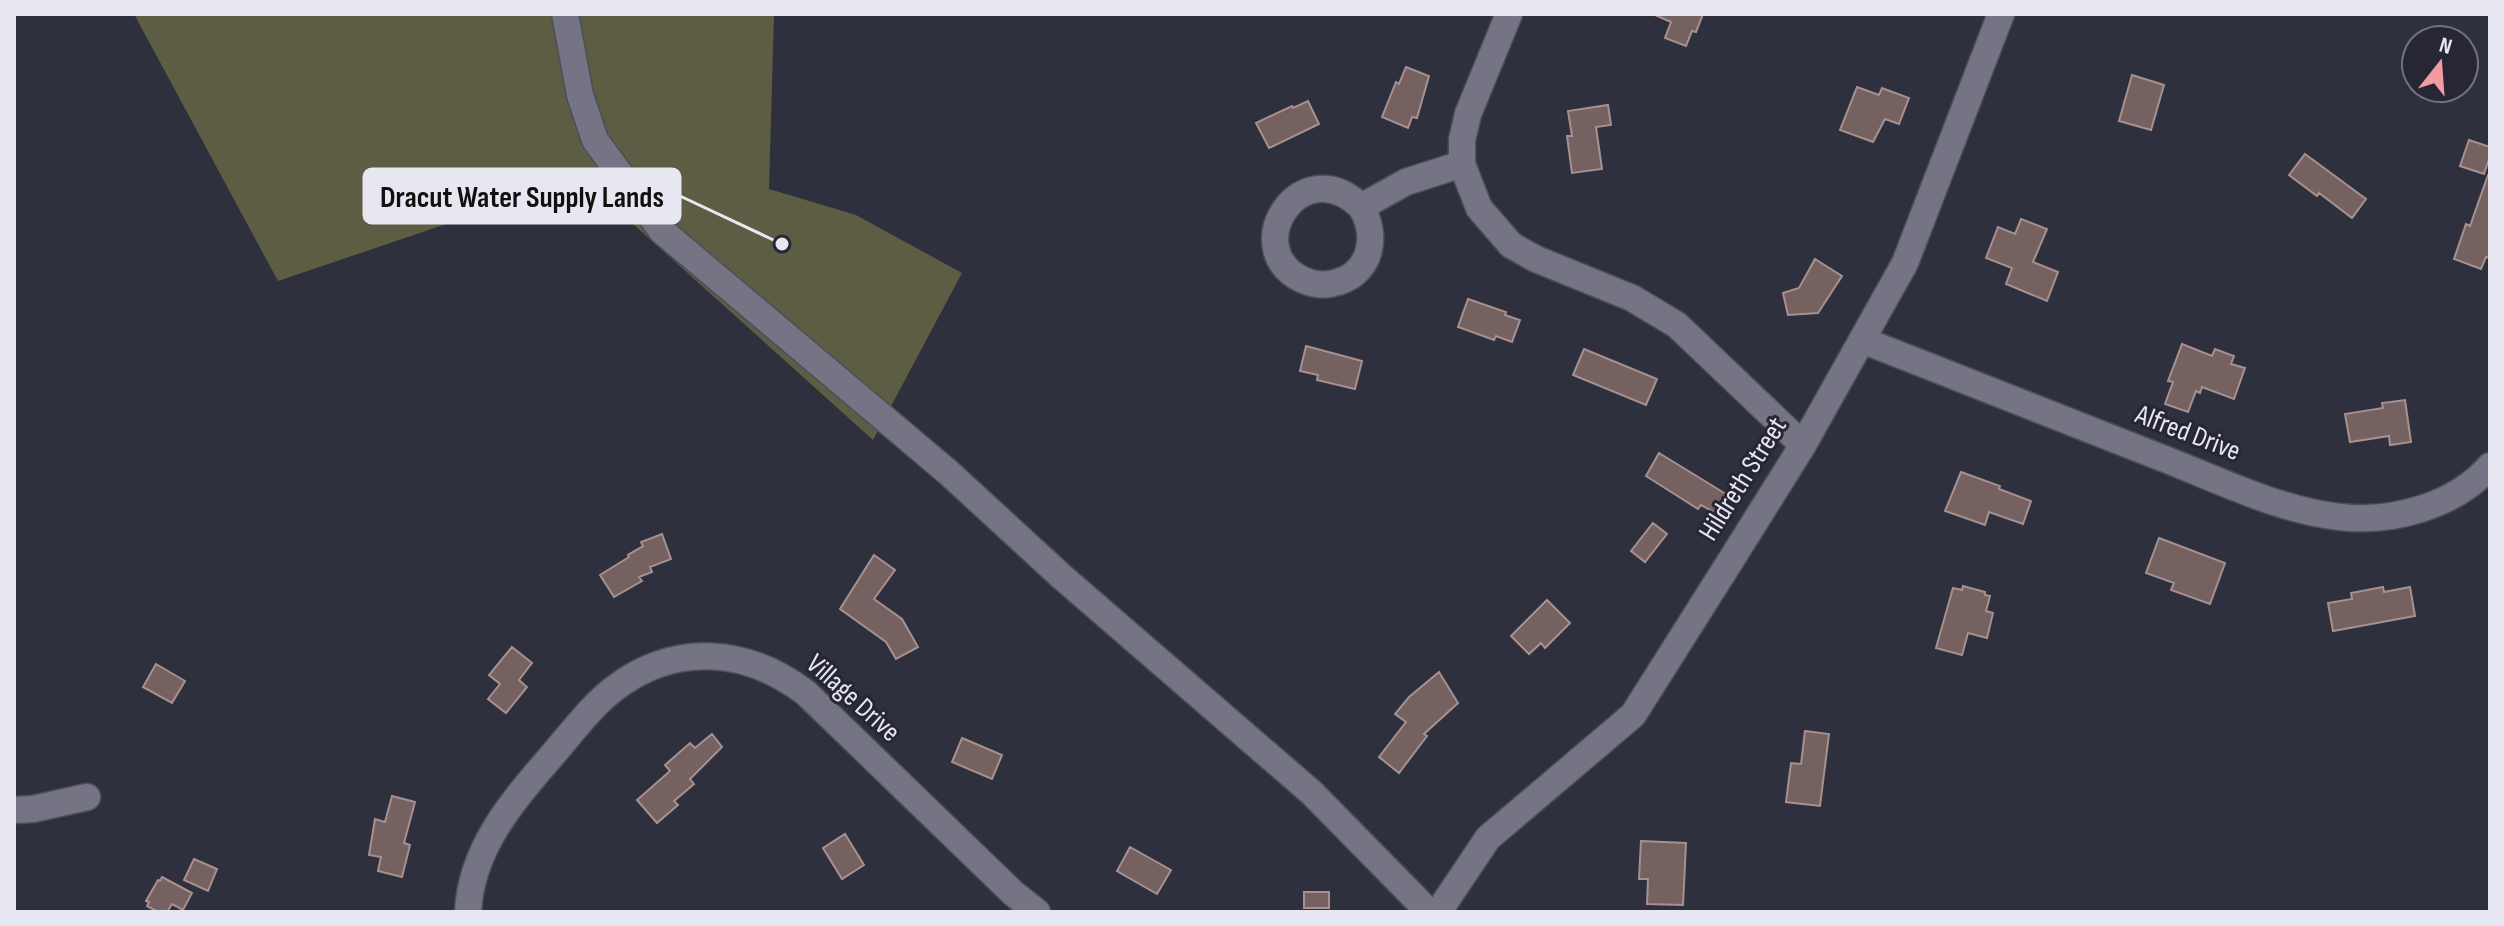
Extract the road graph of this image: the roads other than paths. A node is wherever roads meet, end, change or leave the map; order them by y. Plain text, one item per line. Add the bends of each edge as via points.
1 (565, 14) edge
2 (1509, 14) edge
3 (2001, 14) edge
4 (1462, 164) junction
5 (1361, 207) dead end
6 (1862, 340) junction
7 (1803, 445) junction
8 (2490, 466) edge
9 (87, 797) dead end
10 (14, 810) edge
11 (468, 912) edge
12 (1037, 912) edge
13 (1429, 912) edge
14 (1441, 912) edge

1 - 13 street via 580,95 595,140 662,231 949,473 1312,793
2 - 4 street via 1468,114
3 - 6 street, Hildreth Street via 1905,263
4 - 5 street via 1406,182
4 - 7 street via 1479,208 1511,245 1632,298 1677,325
6 - 7 street, Hildreth Street
6 - 8 street, Alfred Drive via 2313,513 2343,518 2406,513 2463,489
7 - 14 street, Hildreth Street via 1633,715 1488,838
9 - 10 street
11 - 12 street, Village Drive via 478,864 499,821 597,705 653,666 699,656 745,660 797,686

